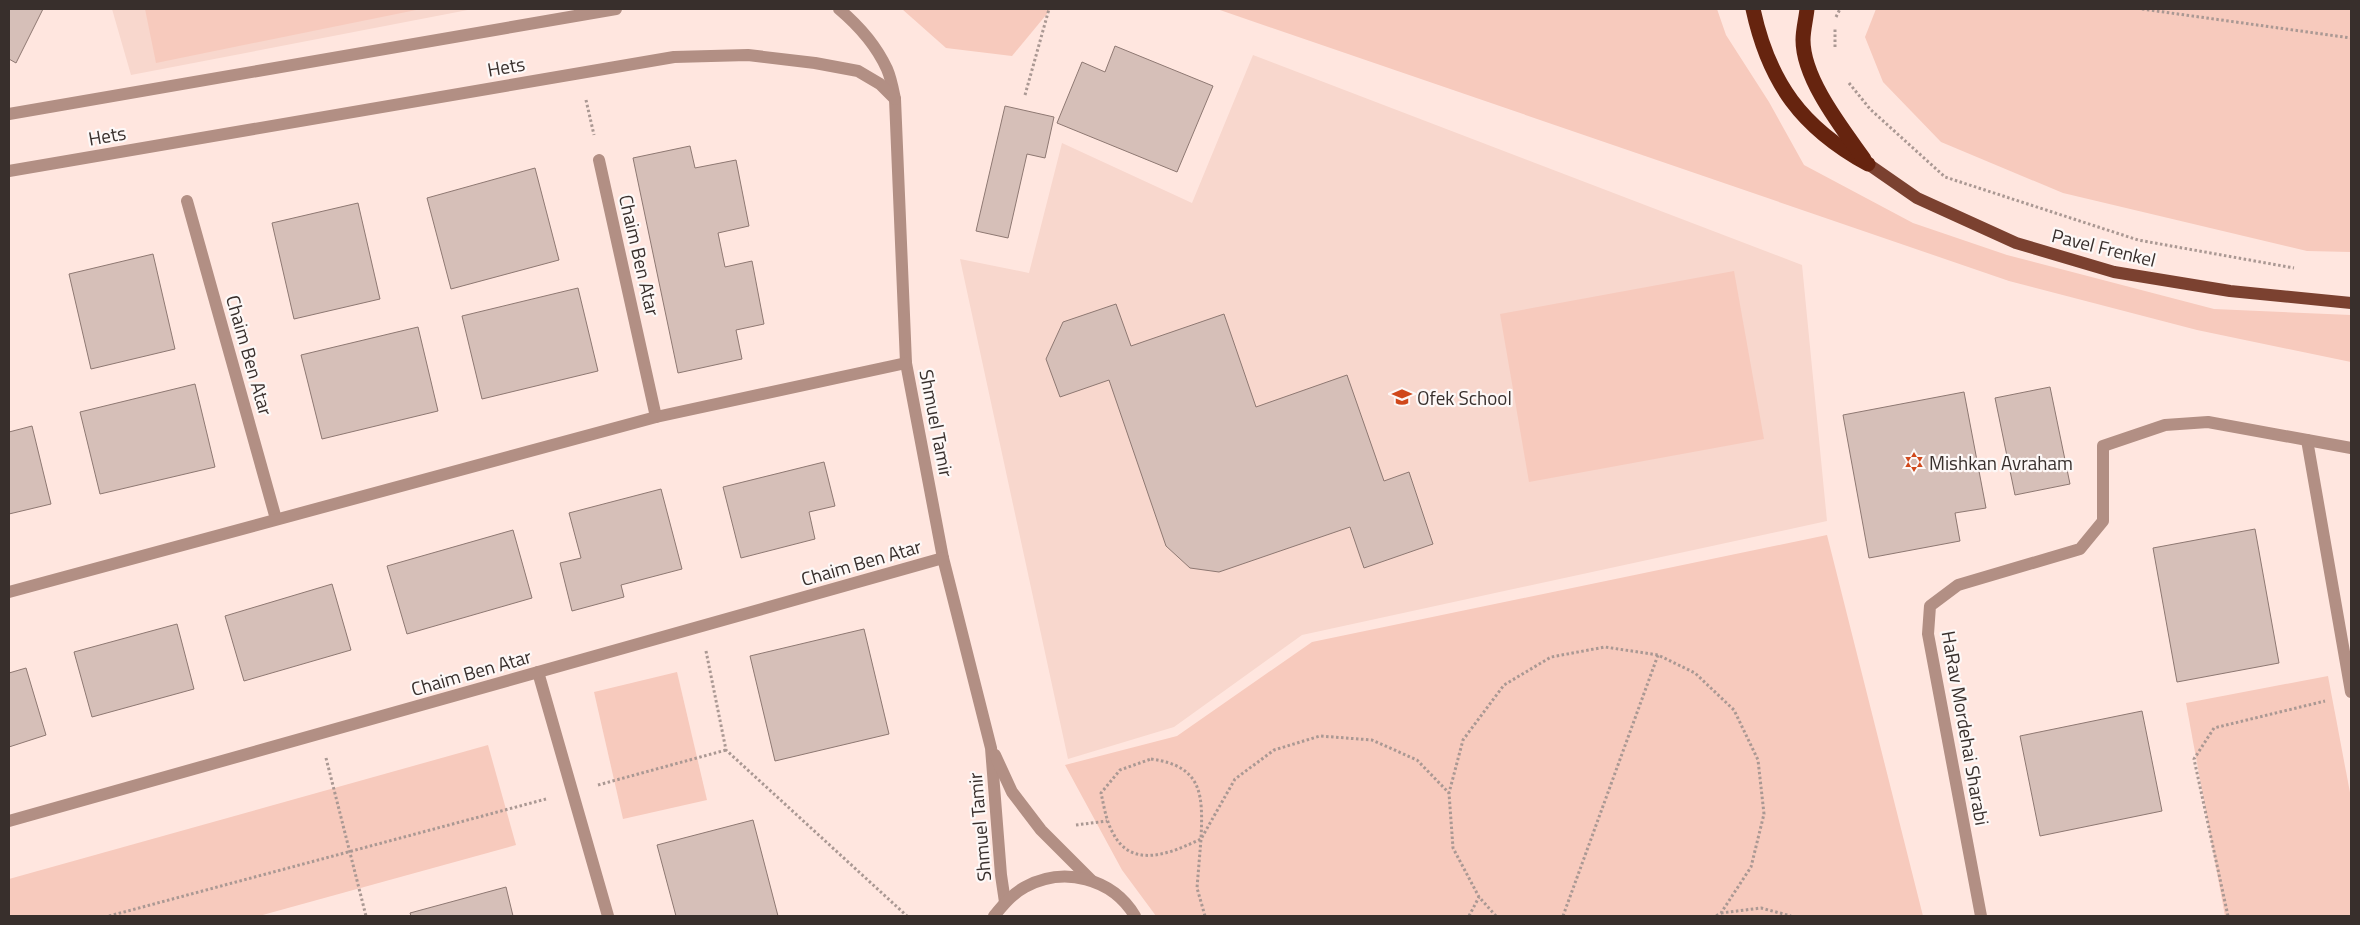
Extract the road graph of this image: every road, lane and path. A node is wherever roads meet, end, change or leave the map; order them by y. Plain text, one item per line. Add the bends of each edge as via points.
1 (616, 9) edge
2 (839, 9) edge
3 (1049, 9) edge
4 (1753, 9) edge
5 (1807, 9) edge
6 (1840, 9) edge
7 (2142, 9) edge
8 (2351, 38) edge
9 (1835, 49) dead end
10 (580, 72) junction
11 (1844, 77) dead end
12 (1025, 95) dead end
13 (895, 99) junction
14 (9, 114) edge
15 (599, 160) joint
16 (1868, 164) junction
17 (9, 171) edge
18 (187, 201) dead end
19 (2298, 268) dead end
20 (2351, 303) edge
21 (906, 363) junction
22 (656, 416) junction
23 (2307, 440) junction
24 (2351, 448) edge
25 (276, 519) junction
26 (943, 558) junction
27 (9, 592) edge
28 (701, 626) junction
29 (1658, 655) junction
30 (538, 672) junction
31 (2351, 692) edge
32 (2333, 699) dead end
33 (320, 734) junction
34 (991, 748) junction
35 (726, 750) junction
36 (573, 792) junction
37 (1449, 793) junction
38 (9, 821) edge
39 (1201, 839) junction
40 (350, 851) junction
41 (1091, 880) junction
42 (1478, 897) junction
43 (1005, 902) junction
44 (1721, 913) junction
45 (110, 916) edge
46 (366, 916) edge
47 (608, 916) edge
48 (907, 916) edge
49 (994, 916) edge
50 (1135, 916) edge
51 (1205, 916) edge
52 (1470, 916) edge
53 (1496, 916) edge
54 (1563, 916) edge
55 (1716, 916) edge
56 (1791, 916) edge
57 (1981, 916) edge
58 (2228, 916) edge

1 - 14 street, Hets
2 - 13 street via 857,24 880,56 888,69
3 - 12 path
4 - 16 highway via 1771,68 1785,93 1825,136
5 - 16 highway via 1803,41 1815,84 1832,116
6 - 9 path via 1835,21
7 - 8 path
10 - 13 street, Hets via 674,57 748,55 858,71 880,84
10 - 15 path
10 - 17 street, Hets
11 - 19 path via 1870,109 1945,177 2138,240
13 - 21 street, Shmuel Tamir
15 - 22 street, Chaim Ben Atar
16 - 20 main road, Pavel Frenkel via 1918,198 2016,243 2114,272 2230,291
18 - 25 street, Chaim Ben Atar
21 - 22 street
21 - 26 street, Shmuel Tamir
22 - 25 street
23 - 24 street, HaRav Mordehai Sharabi
23 - 31 street
23 - 57 street, HaRav Mordehai Sharabi via 2208,422 2166,425 2103,446 2103,520 2080,549 1958,585 1930,606 1928,634
25 - 27 street
26 - 28 street, Chaim Ben Atar
26 - 34 street, Shmuel Tamir
28 - 30 street, Chaim Ben Atar
28 - 35 path
29 - 37 path via 1605,647 1551,657 1504,685 1463,740
29 - 44 path via 1695,673 1734,710 1758,760 1764,814 1751,867
29 - 54 path
30 - 33 street, Chaim Ben Atar
30 - 36 street
32 - 58 path via 2214,728 2194,759
33 - 38 street, Chaim Ben Atar
33 - 40 path
34 - 41 street, Shmuel Tamir via 1012,792 1035,822
34 - 43 street, Shmuel Tamir
35 - 36 path
35 - 48 path
36 - 40 path
36 - 47 street
37 - 39 path via 1417,760 1372,740 1320,736 1274,750 1235,779
37 - 42 path via 1453,848
39 - 39 path via 1202,802 1198,787 1183,768 1151,759 1120,770 1101,793 1113,835 1125,848 1141,855 1157,856
39 - 51 path via 1197,888
40 - 45 path
40 - 46 path
41 - 43 street via 1068,876 1045,879 1024,888
41 - 50 street via 1111,890 1129,905
42 - 52 path
42 - 53 path
43 - 49 street
44 - 55 path
44 - 56 path via 1761,908

